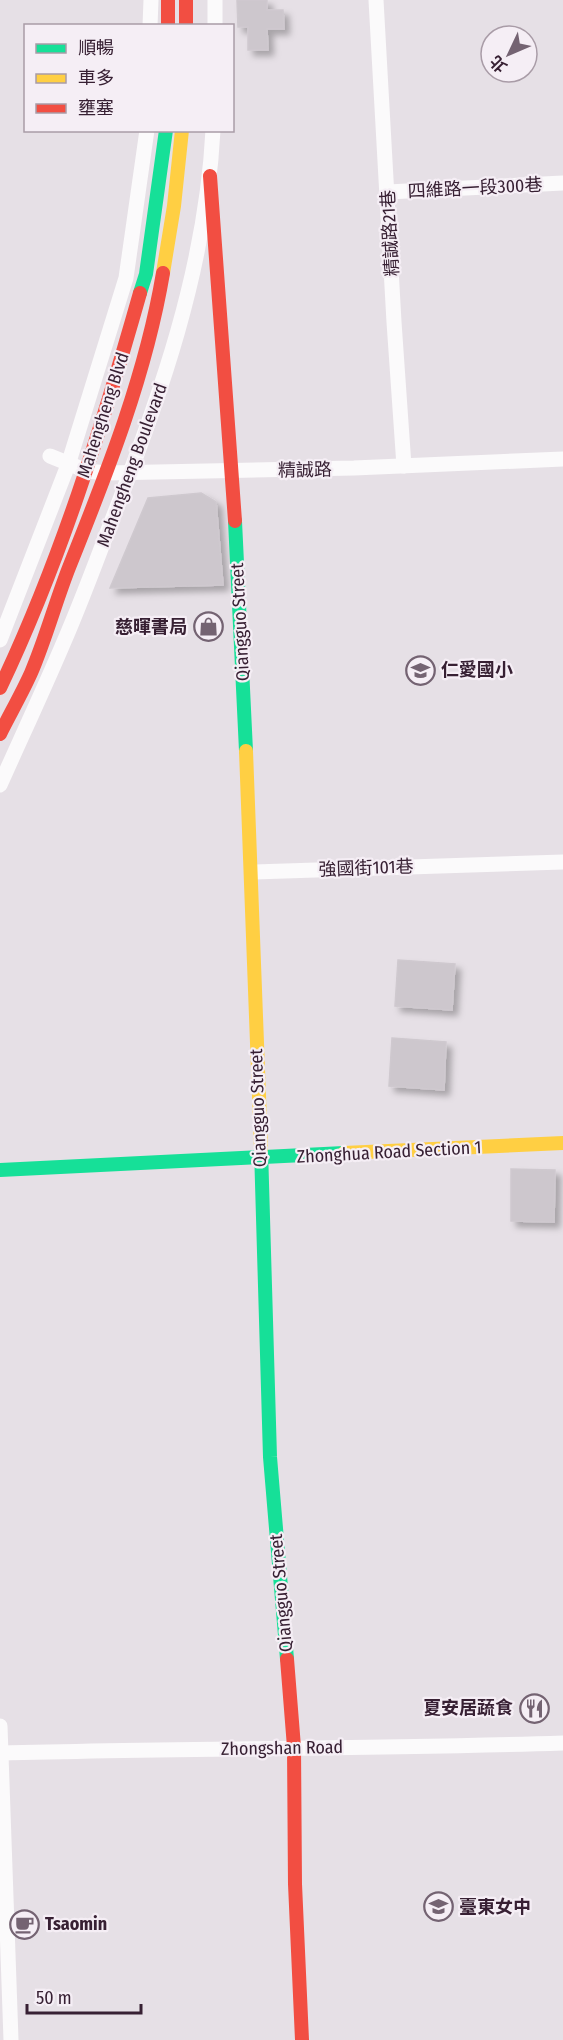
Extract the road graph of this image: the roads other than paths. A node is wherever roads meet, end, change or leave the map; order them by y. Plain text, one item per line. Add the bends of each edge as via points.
1 (151, 0) edge
2 (168, 0) edge
3 (186, 0) edge
4 (215, 0) edge
5 (376, 0) edge
6 (150, 24) edge
7 (168, 24) edge
8 (186, 24) edge
9 (215, 24) edge
10 (147, 132) edge
11 (166, 132) edge
12 (182, 132) edge
13 (213, 132) edge
14 (210, 176) junction
15 (563, 183) edge
16 (388, 192) junction
17 (152, 325) junction
18 (178, 329) junction
19 (50, 456) dead end
20 (563, 459) edge
21 (68, 465) junction
22 (404, 466) junction
23 (87, 471) junction
24 (233, 472) junction
25 (107, 473) junction
26 (131, 473) junction
27 (0, 640) edge
28 (7, 656) edge
29 (31, 672) junction
30 (47, 680) junction
31 (0, 688) edge
32 (0, 734) edge
33 (0, 785) edge
34 (563, 862) edge
35 (252, 872) junction
36 (563, 1143) edge
37 (259, 1158) junction
38 (0, 1170) edge
39 (0, 1726) edge
40 (563, 1743) edge
41 (294, 1747) junction
42 (1, 1753) edge
43 (11, 2040) edge
44 (302, 2040) edge

1 - 6 street
2 - 7 street
3 - 8 street
4 - 9 street
5 - 16 street, 精誠路21巷
10 - 21 street via 126,278
11 - 23 street, Mahengheng Blvd via 146,274
12 - 17 street, Mahengheng Boulevard via 174,206
13 - 14 street, Mahengheng Boulevard
14 - 18 street, Mahengheng Boulevard via 197,258
14 - 24 street, Qiangguo Street
15 - 16 street, 四維路一段300巷
16 - 22 street, 精誠路21巷
17 - 18 street
17 - 25 street, Mahengheng Boulevard
18 - 26 street, Mahengheng Boulevard
19 - 21 street, 精誠路
20 - 22 street, 精誠路
21 - 23 street, 精誠路
21 - 27 street
22 - 24 street, 精誠路
23 - 25 street, 精誠路
23 - 28 street, Mahengheng Blvd
24 - 26 street, 精誠路
24 - 35 street, Qiangguo Street
25 - 26 street, 精誠路
25 - 29 street, Mahengheng Boulevard
26 - 30 street, Mahengheng Boulevard
28 - 31 street, Mahengheng Blvd
29 - 30 street
29 - 32 street, Mahengheng Boulevard
30 - 33 street, Mahengheng Boulevard
34 - 35 street, 強國街101巷
35 - 37 street, Qiangguo Street
36 - 37 street, Zhonghua Road Section 1
37 - 38 street, Zhonghua Road Section 1
37 - 41 street, Qiangguo Street via 270,1457
39 - 42 street
40 - 41 street, Zhongshan Road
41 - 42 street, Zhongshan Road
41 - 44 street, Qiangguo Street
42 - 43 street

